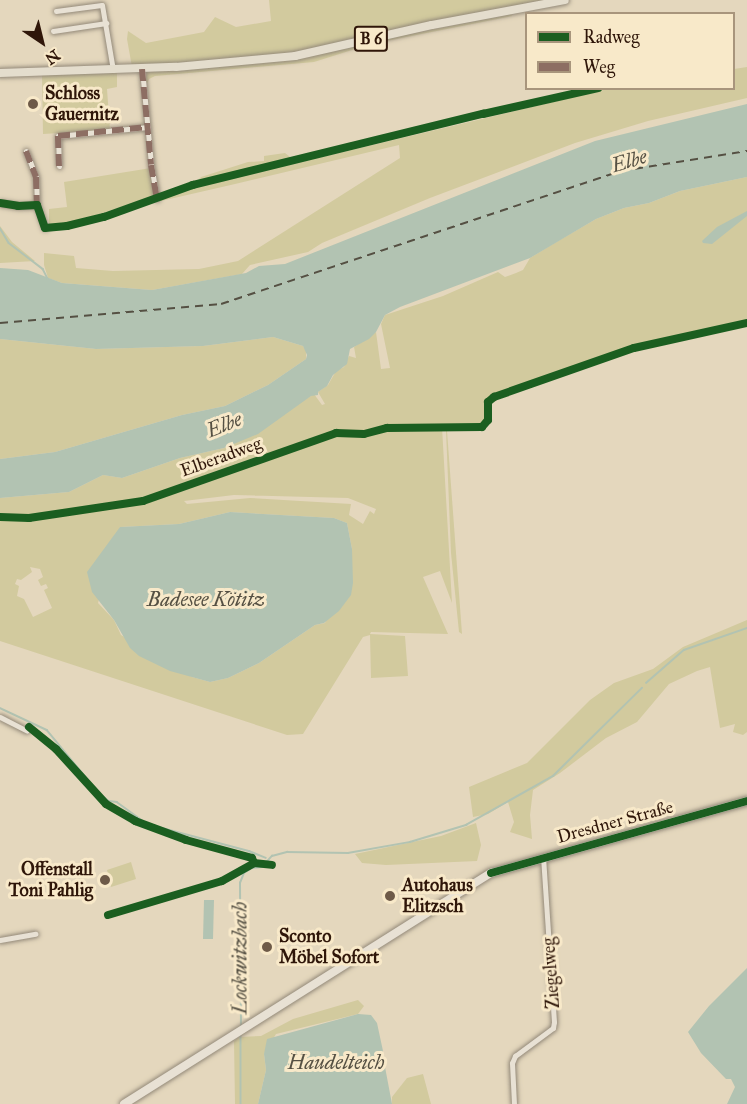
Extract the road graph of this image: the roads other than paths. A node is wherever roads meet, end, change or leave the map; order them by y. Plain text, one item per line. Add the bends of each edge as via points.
1 (565, 0) edge
2 (56, 11) dead end
3 (106, 23) junction
4 (53, 31) dead end
5 (142, 69) junction
6 (113, 70) junction
7 (0, 73) edge
8 (148, 128) junction
9 (26, 151) dead end
10 (59, 166) dead end
11 (158, 198) dead end
12 (0, 203) edge
13 (37, 206) junction
14 (45, 228) dead end
15 (0, 717) edge
16 (27, 730) dead end
17 (747, 801) edge
18 (543, 857) junction
19 (35, 934) dead end
20 (0, 940) edge
21 (124, 1104) edge
22 (514, 1104) edge

1 - 5 main road, B 6 via 295,56
2 - 3 street via 102,5
3 - 4 street
3 - 6 street
5 - 6 main road, B 6
5 - 8 street
6 - 7 main road, B 6
8 - 10 street via 58,136
8 - 11 street
9 - 13 street via 36,177
12 - 13 street
13 - 14 street
15 - 16 street
17 - 18 main road, Dresdner Straße
18 - 21 main road, Dresdner Straße via 491,873
18 - 22 street, Ziegelweg via 554,1022 553,1028 515,1056
19 - 20 street

